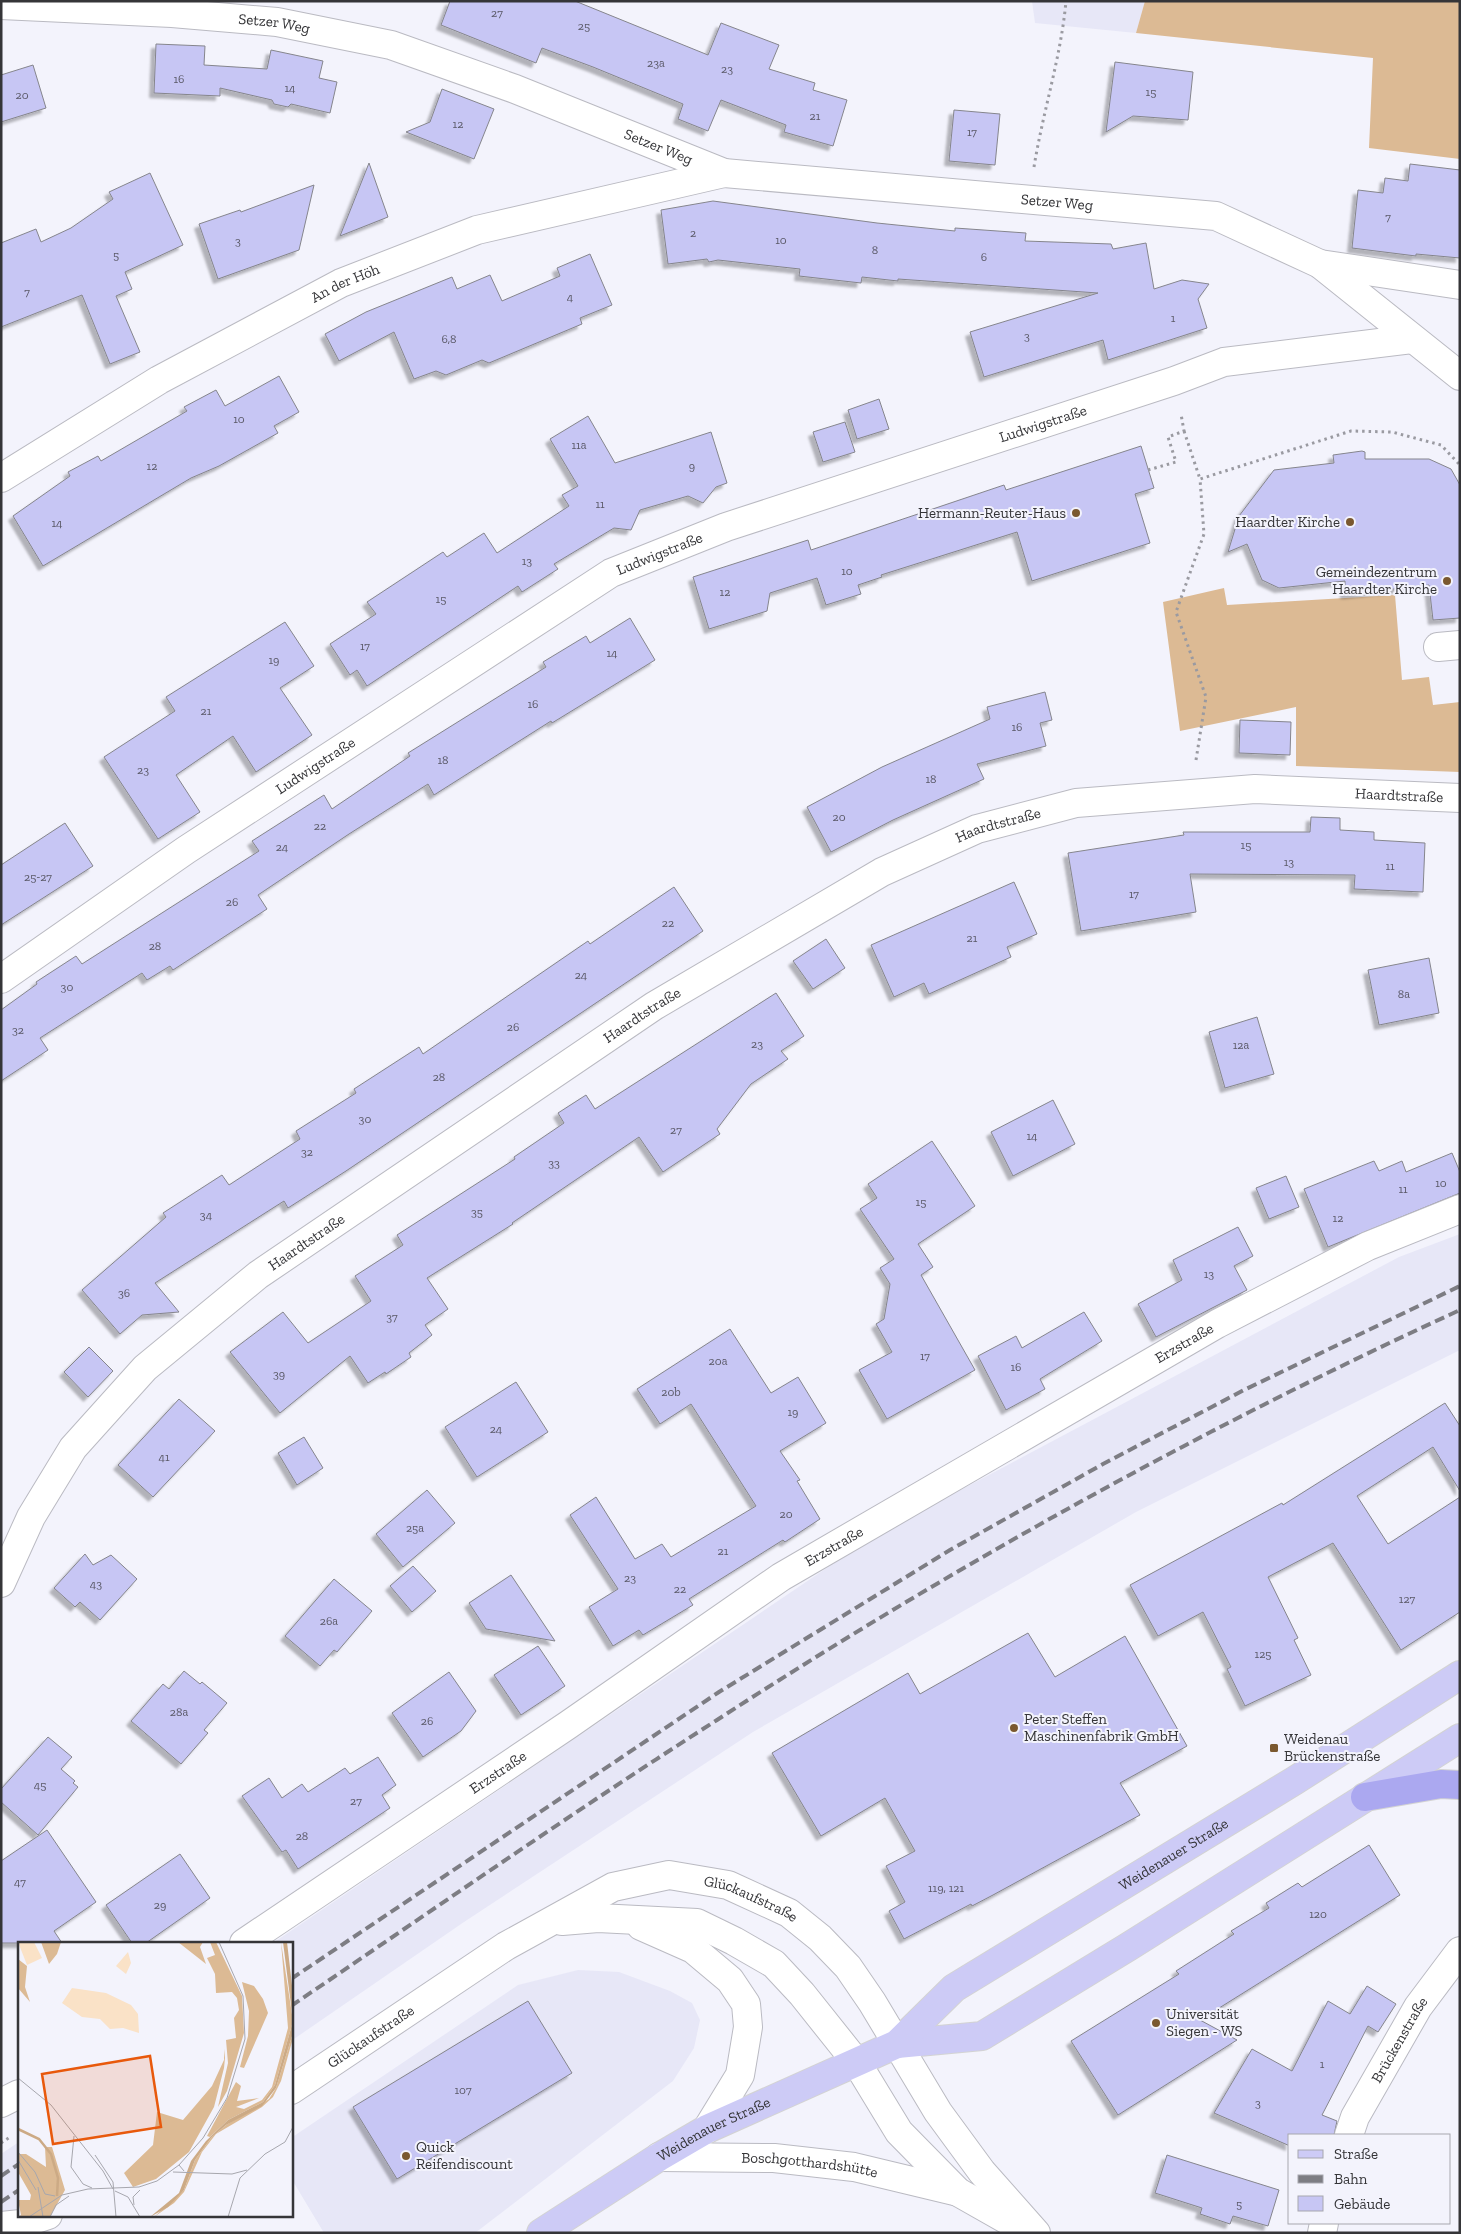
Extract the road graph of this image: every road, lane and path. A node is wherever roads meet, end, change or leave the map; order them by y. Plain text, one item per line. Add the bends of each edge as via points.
1 (1066, 1) edge
2 (59, 4) edge
3 (1, 5) edge
4 (724, 173) junction
5 (1028, 200) junction
6 (1320, 264) junction
7 (1460, 285) edge
8 (1412, 339) junction
9 (1460, 376) edge
10 (1174, 382) junction
11 (1184, 431) junction
12 (1460, 465) edge
13 (1148, 470) dead end
14 (1, 478) edge
15 (1200, 479) junction
16 (1196, 764) dead end
17 (1460, 798) edge
18 (1, 979) edge
19 (1460, 1209) edge
20 (1, 1584) edge
21 (1460, 1675) edge
22 (1460, 1738) edge
23 (1460, 1785) edge
24 (1365, 1797) junction
25 (624, 1918) junction
26 (553, 1922) junction
27 (245, 1942) edge
28 (1460, 1950) edge
29 (897, 2044) junction
30 (857, 2063) junction
31 (292, 2089) edge
32 (18, 2094) edge
33 (1, 2102) edge
34 (707, 2129) junction
35 (1349, 2134) edge
36 (659, 2157) junction
37 (958, 2192) junction
38 (45, 2216) edge
39 (1, 2226) edge
40 (541, 2233) edge
41 (1030, 2233) edge
42 (1036, 2233) edge

1 - 5 path via 1064,29 1040,126
2 - 3 street, Setzer Weg
2 - 4 street, Setzer Weg via 277,22 391,45 514,89
4 - 5 street, Setzer Weg
4 - 14 street, An der Höh via 477,230 341,283 159,380
5 - 6 street, Setzer Weg via 1216,216
6 - 7 street, Setzer Weg
6 - 8 street, Setzer Weg
8 - 9 street, Setzer Weg
8 - 10 street, Ludwigstraße via 1224,362
10 - 11 path
10 - 18 street, Ludwigstraße via 726,527 611,573 186,850
11 - 13 path via 1168,437 1176,462
11 - 15 path
12 - 15 path via 1442,445 1392,432 1351,431
15 - 16 path via 1204,534 1176,612 1206,697
17 - 20 street, Haardtstraße via 1254,790 1076,803 977,829 882,872 654,1006 250,1281 145,1368 73,1448 31,1517
19 - 27 street, Erzstraße via 1368,1246 1217,1324 781,1577
21 - 29 main road, Weidenauer Straße via 1294,1781 954,1988
22 - 24 main road, Weidenauer Straße
23 - 24 highway via 1441,1784
24 - 29 main road, Weidenauer Straße via 982,2036
25 - 26 street, Glückaufstraße
25 - 30 street, Glückaufstraße via 697,1923 774,1964
25 - 34 street, Glückaufstraße via 693,1949 730,1980 746,2004 748,2027 740,2075
26 - 29 street, Glückaufstraße via 613,1887 668,1875 728,1885 789,1913 820,1938 848,1966
26 - 31 street, Glückaufstraße via 506,1946
28 - 35 street, Brückenstraße via 1418,2007 1355,2117
29 - 30 main road, Weidenauer Straße
29 - 42 street via 938,2112 982,2172
30 - 34 main road, Weidenauer Straße
30 - 37 street, Boschgotthardshütte via 899,2132
32 - 33 street
34 - 36 main road, Weidenauer Straße
36 - 37 street, Boschgotthardshütte via 774,2158 854,2167
36 - 40 main road, Weidenauer Straße
37 - 41 street, Boschgotthardshütte
38 - 39 street

